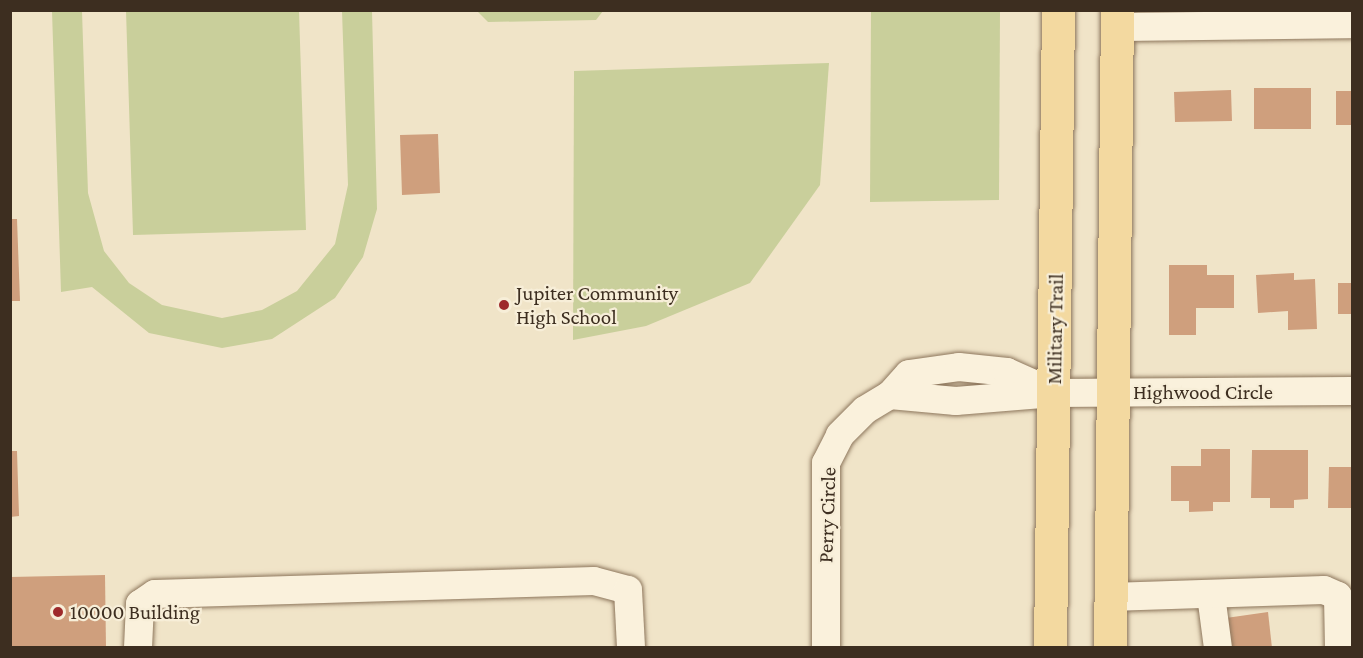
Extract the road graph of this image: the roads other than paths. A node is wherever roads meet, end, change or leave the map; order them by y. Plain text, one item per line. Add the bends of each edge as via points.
1 (1058, 10) edge
2 (1117, 19) edge
3 (1353, 24) edge
4 (1353, 391) edge
5 (1112, 392) junction
6 (1054, 393) junction
7 (1211, 595) junction
8 (1110, 597) junction
9 (138, 648) edge
10 (631, 648) edge
11 (826, 648) edge
12 (1050, 648) edge
13 (1110, 648) edge
14 (1218, 648) edge
15 (1339, 648) edge

1 - 6 main road, Military Trail
2 - 3 street
2 - 5 main road
4 - 5 street, Highwood Circle
5 - 6 street, Highwood Circle
5 - 8 main road
6 - 11 street, Perry Circle via 1007,372 959,367 909,374 890,395 865,410 840,435 826,463
6 - 12 main road, Military Trail
7 - 8 street
7 - 14 street
7 - 15 street via 1324,590 1338,596
8 - 13 main road
9 - 10 street via 140,604 155,594 594,581 628,590

